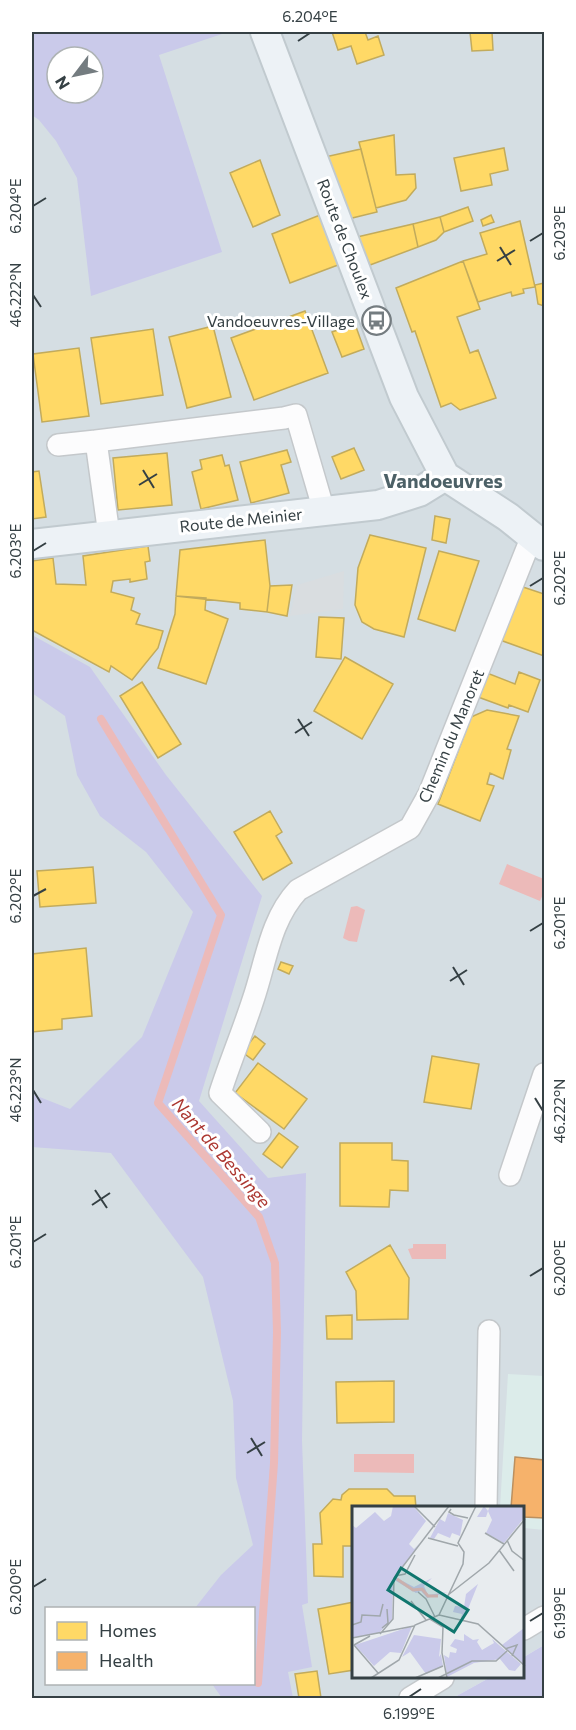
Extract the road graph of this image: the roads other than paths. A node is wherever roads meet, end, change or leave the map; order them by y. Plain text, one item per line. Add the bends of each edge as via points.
1 (265, 32) edge
2 (96, 441) junction
3 (58, 445) dead end
4 (445, 476) junction
5 (324, 511) junction
6 (109, 535) junction
7 (538, 541) edge
8 (32, 544) edge
9 (544, 1074) edge
10 (260, 1132) dead end
11 (510, 1174) dead end
12 (489, 1331) dead end
13 (486, 1506) edge
14 (544, 1617) edge
15 (525, 1628) edge
16 (440, 1679) edge
17 (410, 1698) edge

1 - 4 street, Route de Choulex via 404,397
2 - 3 street
2 - 5 street via 296,415
2 - 6 street
4 - 5 street, Route de Meinier via 419,492 388,502
4 - 7 street
5 - 6 street, Route de Meinier
6 - 8 street, Route de Meinier
7 - 10 street, Chemin du Manoret via 429,794 410,828 298,890 284,905 220,1093
9 - 11 street
12 - 13 street
14 - 15 street
16 - 17 street

